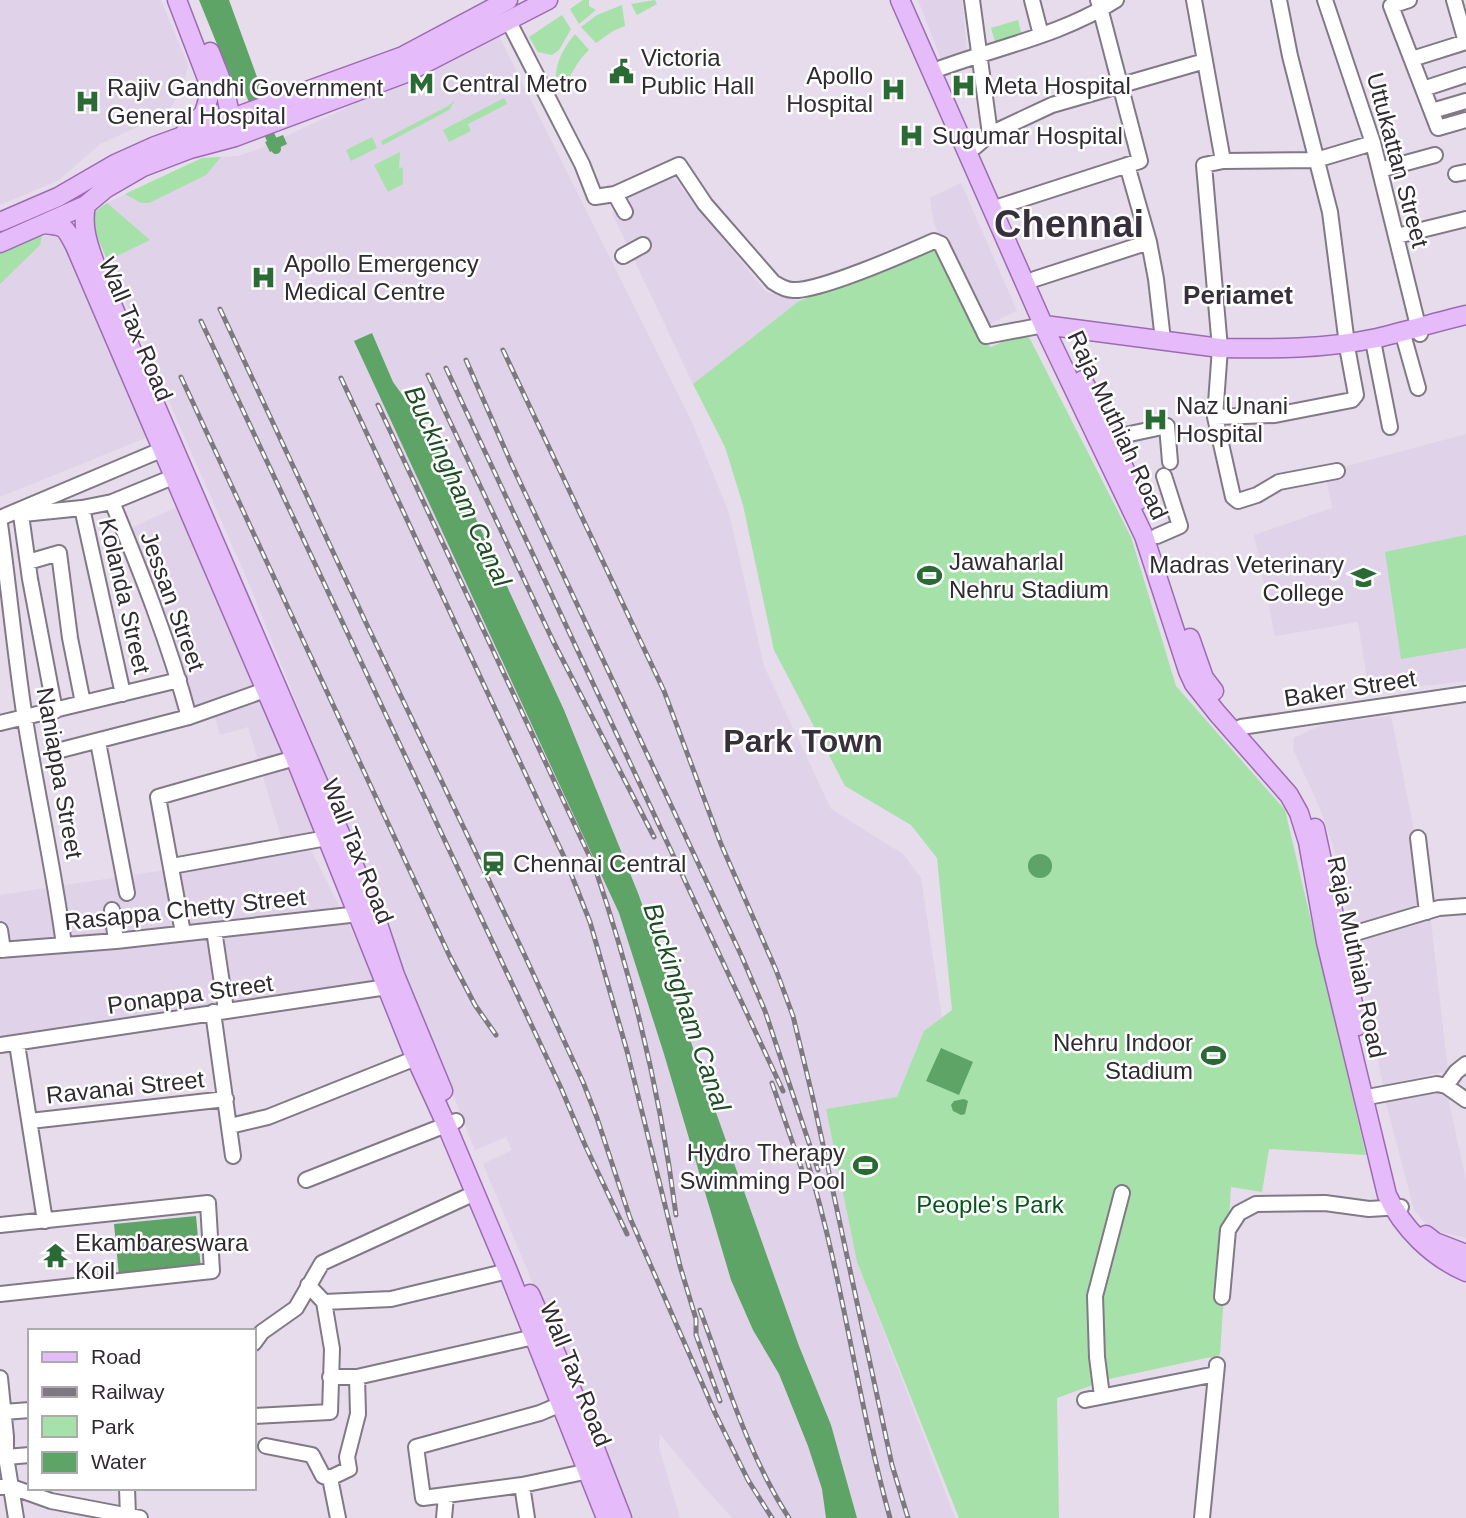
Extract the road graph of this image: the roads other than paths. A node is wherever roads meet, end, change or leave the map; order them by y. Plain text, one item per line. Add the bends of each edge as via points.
1 (177, 0) edge
2 (189, 0) edge
3 (508, 0) edge
4 (548, 0) edge
5 (900, 0) edge
6 (912, 0) edge
7 (972, 0) edge
8 (1032, 0) edge
9 (1116, 0) edge
10 (1194, 0) edge
11 (1279, 0) edge
12 (1325, 0) edge
13 (1409, 0) edge
14 (1454, 0) edge
15 (1099, 5) edge
16 (508, 20) junction
17 (1041, 35) junction
18 (1466, 42) edge
19 (979, 54) junction
20 (1412, 59) junction
21 (1205, 61) junction
22 (403, 65) junction
23 (941, 68) junction
24 (1466, 75) edge
25 (1121, 86) junction
26 (1423, 89) junction
27 (218, 90) junction
28 (1466, 101) edge
29 (1432, 111) junction
30 (1466, 120) edge
31 (240, 125) junction
32 (990, 134) junction
33 (181, 137) junction
34 (1373, 143) junction
35 (975, 147) junction
36 (1435, 155) dead end
37 (1316, 160) junction
38 (1223, 161) junction
39 (1134, 163) junction
40 (1380, 170) junction
41 (615, 194) junction
42 (86, 205) junction
43 (1001, 206) junction
44 (625, 212) dead end
45 (1466, 219) edge
46 (0, 222) edge
47 (43, 224) junction
48 (1397, 236) junction
49 (1149, 242) junction
50 (0, 243) edge
51 (643, 245) dead end
52 (623, 256) dead end
53 (1035, 279) junction
54 (1466, 315) edge
55 (1466, 325) edge
56 (1052, 329) junction
57 (1414, 333) junction
58 (1163, 340) junction
59 (1374, 346) junction
60 (1348, 348) junction
61 (1219, 354) junction
62 (1418, 388) dead end
63 (1215, 417) junction
64 (1390, 427) dead end
65 (1111, 438) junction
66 (161, 450) junction
67 (1170, 462) dead end
68 (1337, 471) dead end
69 (1164, 476) dead end
70 (173, 477) junction
71 (112, 502) junction
72 (82, 508) junction
73 (11, 515) edge
74 (0, 524) edge
75 (1157, 536) junction
76 (28, 562) junction
77 (178, 680) junction
78 (1199, 681) junction
79 (265, 690) junction
80 (123, 694) junction
81 (1466, 694) edge
82 (83, 703) junction
83 (55, 710) junction
84 (188, 716) junction
85 (25, 718) junction
86 (0, 723) edge
87 (1241, 727) junction
88 (98, 741) junction
89 (57, 751) dead end
90 (295, 758) junction
91 (327, 838) junction
92 (1418, 838) dead end
93 (172, 866) junction
94 (127, 893) dead end
95 (1466, 906) edge
96 (112, 910) dead end
97 (1427, 912) junction
98 (365, 913) junction
99 (0, 930) edge
100 (214, 930) junction
101 (183, 933) junction
102 (1333, 940) junction
103 (116, 941) junction
104 (64, 945) junction
105 (1, 950) edge
106 (387, 987) junction
107 (220, 1011) junction
108 (17, 1044) junction
109 (0, 1045) edge
110 (416, 1058) junction
111 (1466, 1064) edge
112 (1446, 1086) junction
113 (1373, 1096) junction
114 (226, 1099) junction
115 (1466, 1100) edge
116 (30, 1121) junction
117 (451, 1123) junction
118 (230, 1126) junction
119 (233, 1156) dead end
120 (306, 1180) dead end
121 (475, 1193) junction
122 (1122, 1193) dead end
123 (1397, 1208) junction
124 (45, 1221) junction
125 (0, 1225) edge
126 (1466, 1254) edge
127 (508, 1271) junction
128 (1466, 1272) edge
129 (308, 1285) junction
130 (0, 1294) edge
131 (1222, 1297) dead end
132 (324, 1302) junction
133 (534, 1337) junction
134 (256, 1340) edge
135 (330, 1377) junction
136 (357, 1377) junction
137 (0, 1378) edge
138 (1102, 1396) junction
139 (1085, 1400) dead end
140 (561, 1404) junction
141 (28, 1409) edge
142 (4, 1412) junction
143 (256, 1416) edge
144 (3, 1437) edge
145 (266, 1446) dead end
146 (28, 1455) edge
147 (6, 1457) junction
148 (589, 1471) junction
149 (330, 1478) junction
150 (522, 1485) junction
151 (6, 1487) edge
152 (127, 1490) edge
153 (446, 1496) junction
154 (134, 1517) edge
155 (16, 1518) edge
156 (338, 1518) edge
157 (444, 1518) edge
158 (527, 1518) edge
159 (606, 1518) edge
160 (622, 1518) edge
161 (1202, 1518) edge

1 - 27 main road
2 - 27 main road
3 - 22 main road
4 - 16 main road
5 - 56 main road, Raja Muthiah Road
6 - 23 main road, Raja Muthiah Road
7 - 19 street
8 - 17 street
9 - 15 street
10 - 21 street
11 - 37 street
12 - 34 street, Uttukattan Street
13 - 20 street via 1391,6
14 - 18 street
15 - 17 street
15 - 25 street
16 - 22 main road
16 - 41 street via 595,197
17 - 19 street
18 - 20 street
19 - 23 street
19 - 32 street
20 - 26 street
21 - 25 street
21 - 38 street
22 - 31 main road
23 - 35 main road, Raja Muthiah Road
24 - 26 street
25 - 32 street via 1052,105
25 - 39 street
26 - 29 street
27 - 31 main road
27 - 33 main road
28 - 29 street
29 - 30 street via 1438,128
31 - 33 main road
31 - 42 main road via 143,167
32 - 35 street
33 - 46 main road
34 - 37 street
34 - 40 street, Uttukattan Street
35 - 43 main road, Raja Muthiah Road
36 - 40 street
37 - 38 street
37 - 60 street via 1330,212
38 - 61 street via 1204,165
39 - 43 street
39 - 49 street
40 - 48 street, Uttukattan Street
41 - 44 street
41 - 56 street via 679,165 705,204 773,282 792,290 815,287 939,242 986,336
42 - 47 main road
42 - 98 main road, Wall Tax Road via 86,236 99,272
43 - 53 main road, Raja Muthiah Road
45 - 48 street
47 - 50 main road
47 - 66 main road, Wall Tax Road via 67,229
48 - 57 street, Uttukattan Street
49 - 53 street
49 - 58 street
51 - 52 street
53 - 56 main road, Raja Muthiah Road
54 - 57 main road
55 - 57 main road
56 - 58 main road
56 - 61 main road
56 - 65 main road, Raja Muthiah Road
56 - 78 main road, Raja Muthiah Road via 1144,536 1188,671
57 - 59 main road
57 - 60 main road
57 - 62 street, Uttukattan Street
58 - 61 main road
59 - 60 main road
59 - 64 street
60 - 61 main road via 1266,359
60 - 63 street via 1356,395 1352,400 1275,415
61 - 63 street
63 - 68 street via 1234,500 1252,498 1279,482
65 - 67 street via 1167,426
65 - 75 main road, Raja Muthiah Road
66 - 70 main road, Wall Tax Road
66 - 73 street
69 - 75 street via 1180,526
70 - 71 street
70 - 79 main road, Wall Tax Road
71 - 72 street
71 - 77 street, Jessan Street
72 - 73 street
72 - 80 street, Kolanda Street
73 - 76 street
74 - 85 street, Naniappa Street
75 - 78 main road, Raja Muthiah Road
76 - 82 street via 59,554
76 - 83 street
77 - 80 street
77 - 84 street, Jessan Street
78 - 87 main road, Raja Muthiah Road
78 - 102 main road, Raja Muthiah Road via 1299,813
79 - 84 street
79 - 90 main road, Wall Tax Road
80 - 82 street
81 - 87 street, Baker Street
82 - 83 street
83 - 85 street
84 - 88 street
85 - 86 street
85 - 104 street, Naniappa Street
87 - 102 main road, Raja Muthiah Road via 1299,788 1309,808 1319,840
88 - 89 street
88 - 94 street
90 - 91 main road, Wall Tax Road
90 - 93 street via 158,796
91 - 93 street
91 - 98 main road, Wall Tax Road
92 - 97 street
93 - 101 street
95 - 97 street
96 - 103 street
97 - 102 street
98 - 100 street, Rasappa Chetty Street
98 - 106 main road, Wall Tax Road
98 - 117 main road, Wall Tax Road via 396,975
99 - 105 street
100 - 101 street, Rasappa Chetty Street
100 - 107 street
101 - 103 street, Rasappa Chetty Street
102 - 113 main road, Raja Muthiah Road
102 - 123 main road, Raja Muthiah Road via 1387,1195
103 - 104 street, Rasappa Chetty Street
104 - 105 street, Rasappa Chetty Street
106 - 107 street, Ponappa Street
106 - 110 main road, Wall Tax Road
107 - 108 street, Ponappa Street
107 - 114 street
108 - 109 street, Ponappa Street
108 - 116 street
110 - 117 main road, Wall Tax Road
110 - 118 street via 268,1117
111 - 112 street
112 - 113 street
112 - 115 street
113 - 123 main road, Raja Muthiah Road
114 - 116 street, Ravanai Street
114 - 118 street
116 - 124 street
117 - 120 street
117 - 121 main road, Wall Tax Road
117 - 160 main road, Wall Tax Road via 576,1402
118 - 119 street
121 - 127 main road, Wall Tax Road
121 - 129 street via 322,1263
122 - 138 street via 1095,1296
123 - 126 main road, Raja Muthiah Road via 1435,1242
123 - 128 main road, Raja Muthiah Road via 1410,1230 1444,1262
123 - 131 street via 1256,1204 1239,1213 1228,1230
124 - 125 street
124 - 130 street via 208,1203 212,1271
127 - 132 street via 391,1300
127 - 133 main road, Wall Tax Road
129 - 132 street
129 - 134 street via 296,1308
132 - 135 street via 332,1349
133 - 136 street
133 - 140 main road, Wall Tax Road
135 - 136 street
135 - 143 street via 330,1412
136 - 149 street via 358,1414 347,1457 349,1469
137 - 142 street
138 - 139 street
138 - 161 street via 1216,1369
140 - 148 main road, Wall Tax Road
140 - 153 street via 415,1449 424,1499
141 - 142 street
142 - 144 street
144 - 147 street
145 - 149 street via 312,1455 323,1476
146 - 147 street
147 - 151 street
148 - 150 street
148 - 159 main road, Wall Tax Road
149 - 156 street
150 - 153 street
150 - 158 street
151 - 154 street
151 - 155 street
152 - 154 street
153 - 157 street

